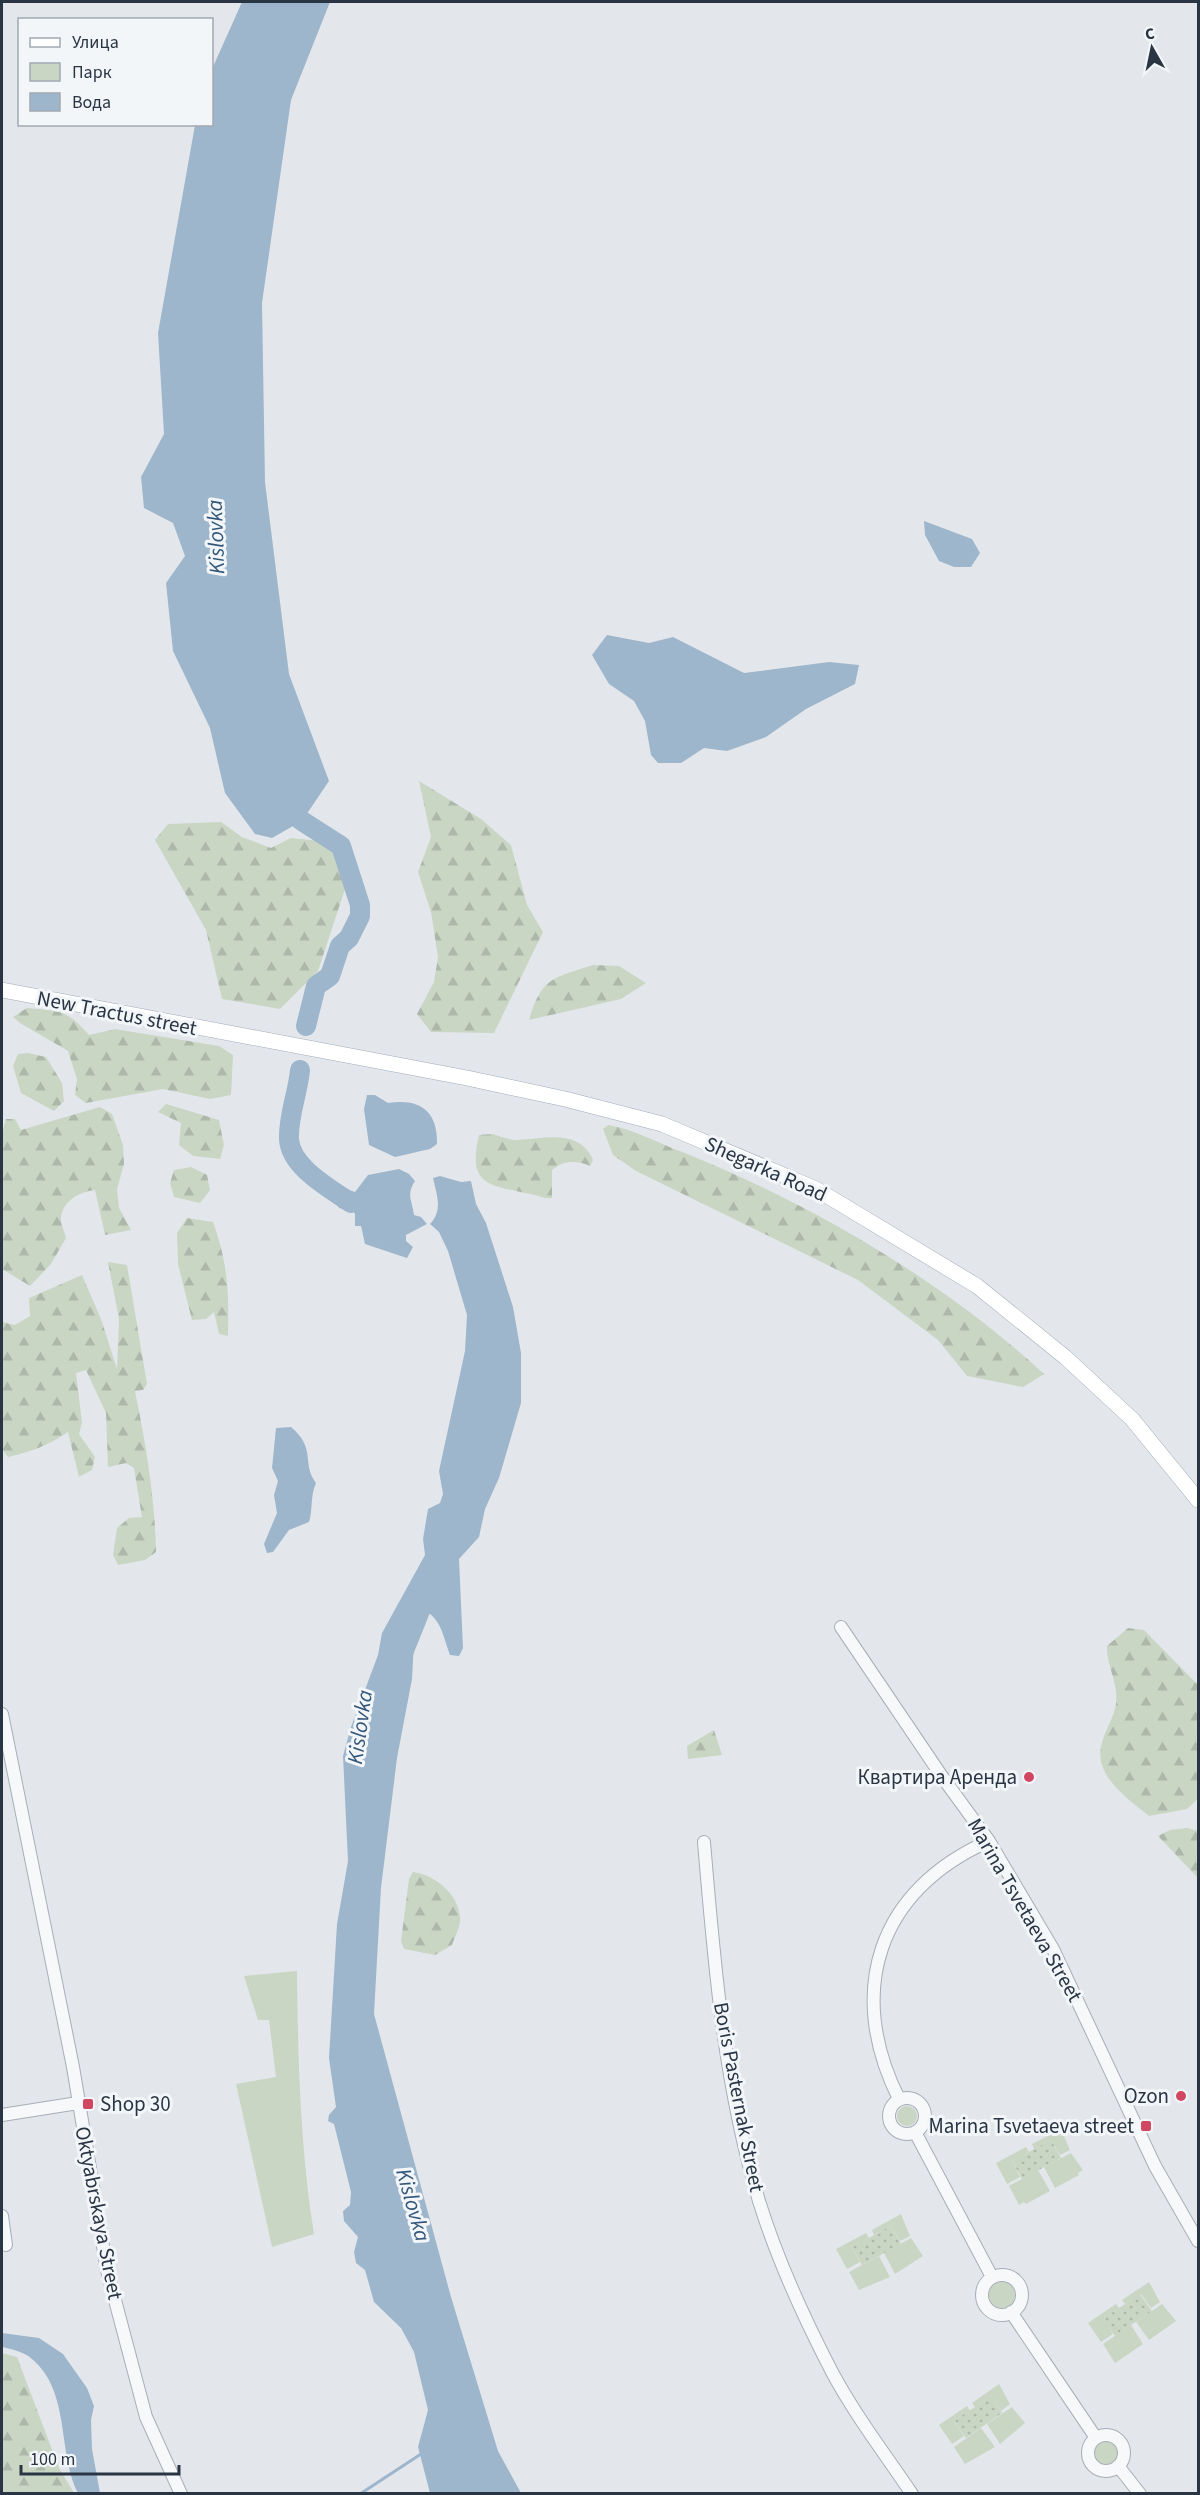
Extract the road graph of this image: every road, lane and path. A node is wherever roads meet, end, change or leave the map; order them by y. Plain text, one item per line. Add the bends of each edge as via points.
1 (2, 990) edge
2 (233, 1035) joint
3 (1198, 1500) edge
4 (841, 1627) dead end
5 (2, 1714) edge
6 (989, 1841) junction
7 (704, 1842) dead end
8 (899, 2098) junction
9 (78, 2103) junction
10 (2, 2115) edge
11 (915, 2132) junction
12 (2, 2216) edge
13 (1198, 2241) edge
14 (6, 2245) dead end
15 (992, 2277) junction
16 (1011, 2312) junction
17 (1096, 2438) junction
18 (1118, 2466) junction
19 (181, 2493) edge
20 (912, 2493) edge
21 (1140, 2493) edge

1 - 2 main road, New Tractus street
2 - 3 main road, Shegarka Road via 488,1082 662,1124 816,1189 977,1286 1065,1357 1132,1419
4 - 6 street, Marina Tsvetaeva Street
5 - 9 street, Oktyabrskaya Street
6 - 8 street via 926,1879 899,1914 883,1946 876,1973 874,2022 884,2066
6 - 13 street, Marina Tsvetaeva Street via 1053,1948 1150,2157
7 - 20 street, Boris Pasternak Street via 729,2069 760,2204 832,2373
8 - 11 street via 912,2098 925,2111 924,2123
8 - 11 street via 891,2106 890,2123 898,2132
9 - 10 street
9 - 19 street, Oktyabrskaya Street via 107,2270 123,2334 146,2417
11 - 15 street
12 - 14 street
15 - 16 street via 983,2287 985,2305 994,2313
15 - 16 street via 1012,2277 1020,2288 1020,2301
16 - 17 street
17 - 18 street via 1107,2435 1118,2440 1124,2451
17 - 18 street via 1088,2449 1092,2465 1102,2471
18 - 21 street

